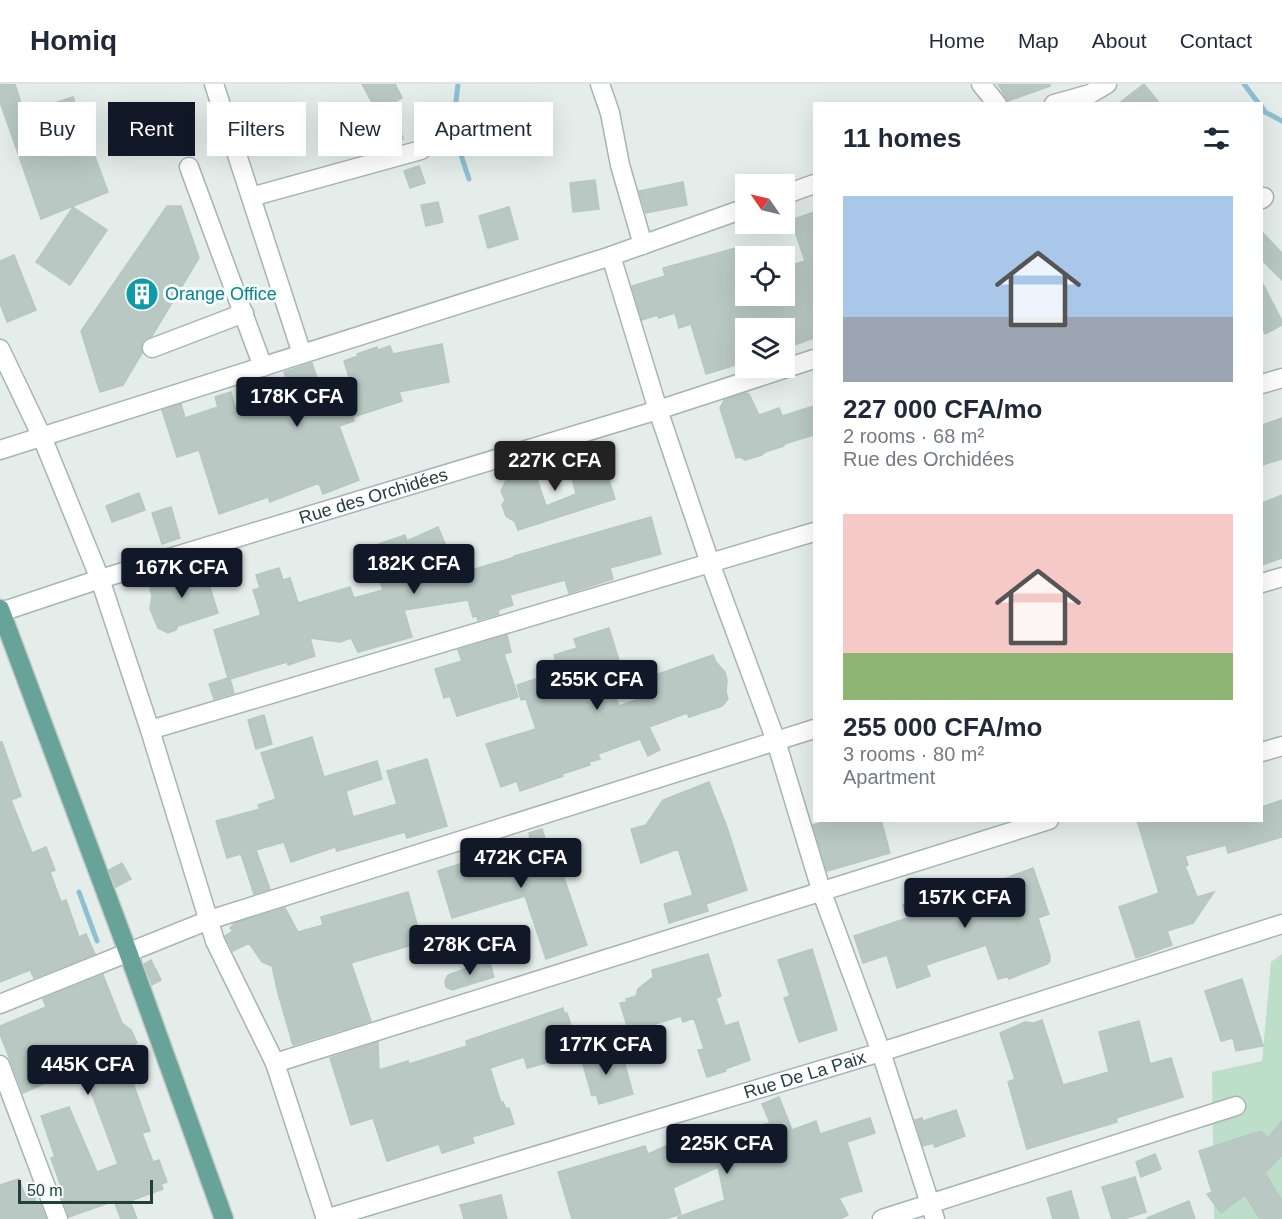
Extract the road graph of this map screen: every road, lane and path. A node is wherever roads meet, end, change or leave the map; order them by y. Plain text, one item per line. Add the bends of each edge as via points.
1 (214, 84) edge
2 (600, 84) edge
3 (981, 84) edge
4 (1107, 84) edge
5 (995, 102) edge
6 (1061, 102) edge
7 (414, 152) edge
8 (189, 167) dead end
9 (813, 184) edge
10 (795, 191) edge
11 (251, 198) junction
12 (735, 212) edge
13 (643, 245) junction
14 (611, 256) junction
15 (244, 313) junction
16 (152, 348) dead end
17 (0, 349) edge
18 (302, 354) junction
19 (813, 359) edge
20 (263, 367) junction
21 (1282, 378) edge
22 (1263, 384) edge
23 (657, 410) junction
24 (42, 437) junction
25 (0, 450) edge
26 (813, 532) edge
27 (710, 563) junction
28 (1282, 577) edge
29 (100, 579) junction
30 (1263, 584) edge
31 (1, 610) edge
32 (813, 729) edge
33 (150, 730) junction
34 (776, 741) junction
35 (1282, 746) edge
36 (1263, 752) edge
37 (1043, 822) edge
38 (822, 893) junction
39 (209, 920) junction
40 (1282, 924) edge
41 (128, 952) junction
42 (0, 1004) edge
43 (881, 1052) junction
44 (275, 1063) junction
45 (0, 1065) edge
46 (1236, 1106) dead end
47 (933, 1211) edge
48 (58, 1219) edge
49 (224, 1219) edge
50 (326, 1219) edge
51 (882, 1219) edge

1 - 11 street
2 - 13 street
3 - 5 street
4 - 6 street via 1090,94
7 - 11 street
8 - 15 street
9 - 10 street
11 - 18 street
12 - 13 street
13 - 14 street
14 - 18 street
14 - 23 street
15 - 16 street
15 - 20 street
17 - 24 street
18 - 20 street
19 - 23 street, Rue des Orchidées
20 - 24 street
21 - 22 street
23 - 27 street
23 - 29 street, Rue des Orchidées
24 - 25 street
24 - 29 street
26 - 27 street
27 - 33 street
27 - 34 street
28 - 30 street
29 - 31 street, Rue des Orchidées
29 - 33 street
31 - 41 main road
32 - 34 street
33 - 39 street
34 - 38 street
34 - 39 street
35 - 36 street
37 - 38 street
38 - 43 street
38 - 44 street
39 - 41 street
39 - 44 street via 215,942
40 - 43 street, Rue De La Paix
41 - 42 street
41 - 49 main road
43 - 47 street
43 - 50 street, Rue De La Paix
44 - 50 street
45 - 48 street
46 - 47 street
47 - 51 street

